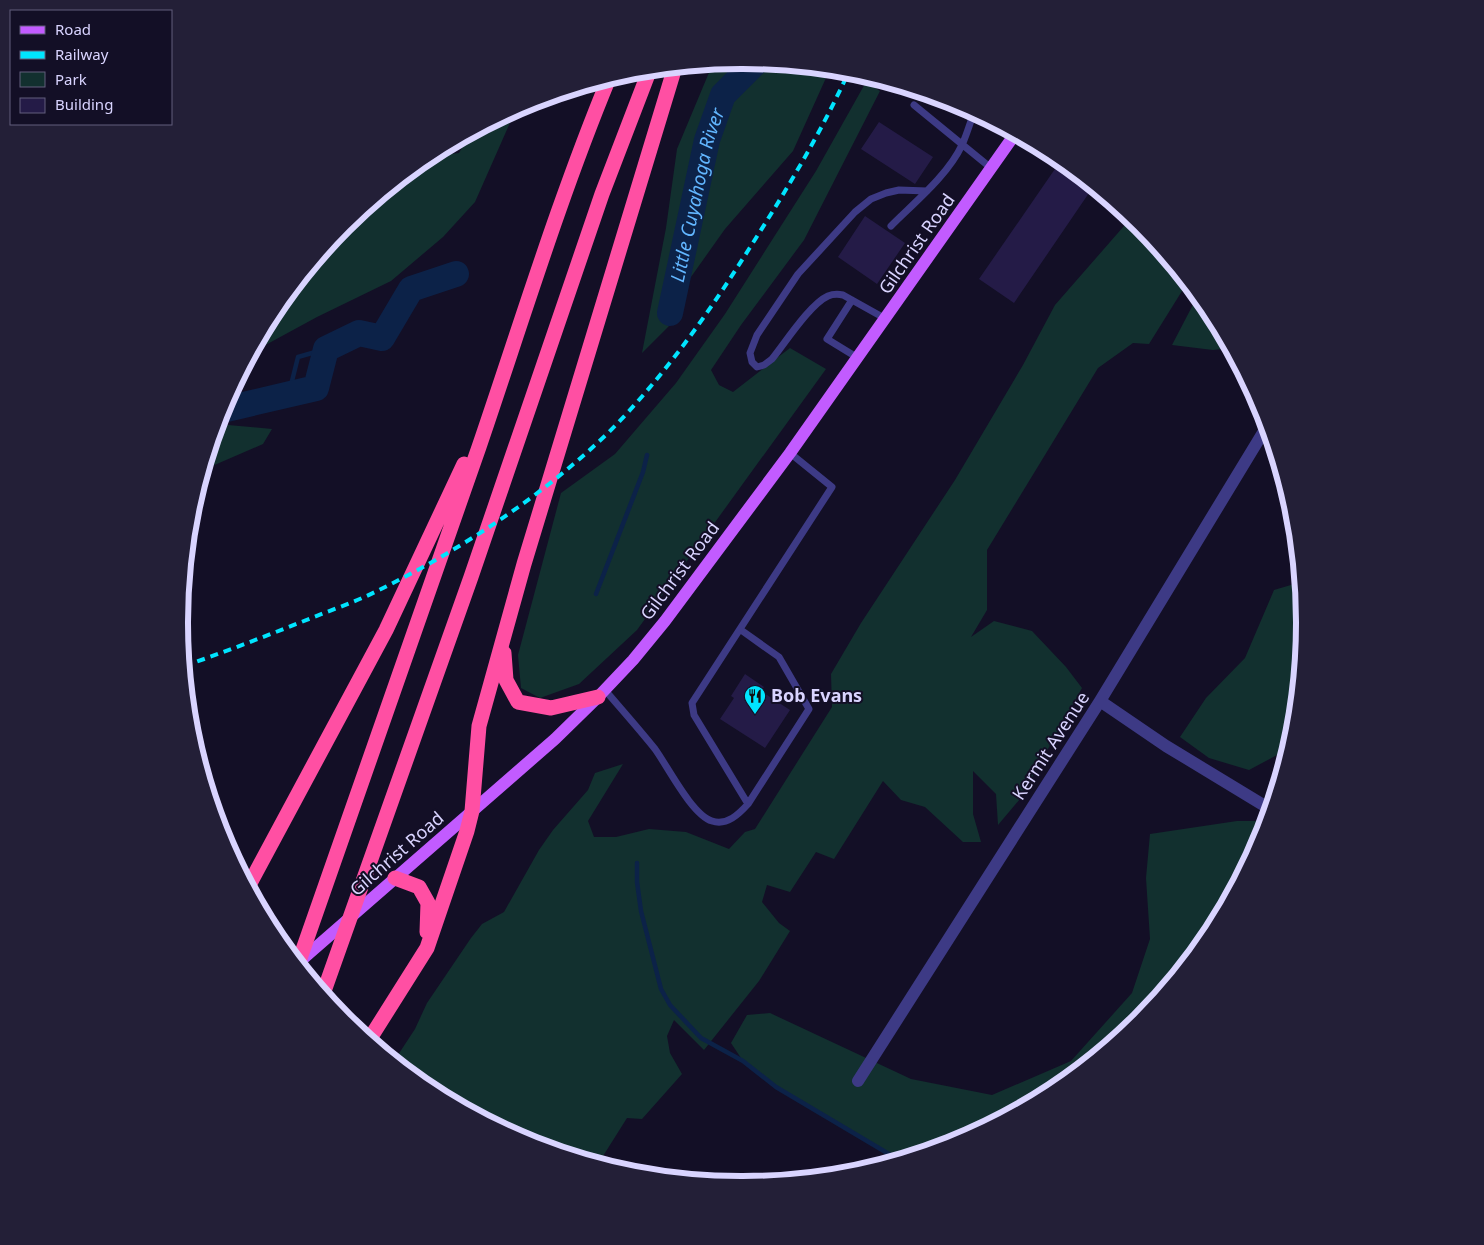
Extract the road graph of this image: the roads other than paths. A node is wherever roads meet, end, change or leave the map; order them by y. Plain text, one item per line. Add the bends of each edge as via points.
1 (673, 73) edge
2 (647, 77) edge
3 (606, 86) edge
4 (914, 105) dead end
5 (971, 119) edge
6 (1011, 139) edge
7 (962, 145) junction
8 (991, 168) junction
9 (927, 191) junction
10 (891, 226) dead end
11 (852, 300) junction
12 (886, 319) junction
13 (858, 358) junction
14 (492, 407) junction
15 (1262, 435) edge
16 (790, 453) junction
17 (740, 630) junction
18 (504, 637) junction
19 (601, 694) junction
20 (1100, 701) junction
21 (748, 804) junction
22 (1264, 805) edge
23 (472, 812) junction
24 (395, 878) junction
25 (252, 879) edge
26 (426, 948) junction
27 (301, 957) edge
28 (303, 960) edge
29 (325, 986) edge
30 (372, 1035) edge
31 (858, 1081) dead end

1 - 18 highway
2 - 29 highway via 602,194 471,577
3 - 14 highway via 558,212
4 - 7 lane
5 - 7 lane
6 - 8 main road, Gilchrist Road
7 - 8 lane
7 - 9 lane
8 - 12 main road, Gilchrist Road
9 - 10 lane
9 - 11 lane via 886,193 871,199 855,212 798,274 757,336 750,353 752,362 757,367 772,359 814,305 827,296 844,295
11 - 12 lane
11 - 13 lane via 827,339
12 - 13 main road, Gilchrist Road
13 - 16 main road, Gilchrist Road
14 - 25 highway via 386,630
14 - 27 highway
15 - 20 street, Kermit Avenue
16 - 17 lane via 832,487
16 - 19 main road, Gilchrist Road via 665,621
17 - 21 lane via 692,703 692,709
17 - 21 lane via 779,657 809,709
18 - 19 highway via 504,671 518,702 551,708
18 - 23 highway via 479,726
19 - 21 lane via 651,744 703,816 711,821 728,820
19 - 23 main road, Gilchrist Road
20 - 22 street via 1166,746
20 - 31 street, Kermit Avenue
23 - 24 main road, Gilchrist Road
23 - 26 highway
24 - 26 highway via 419,887 428,902
24 - 28 main road, Gilchrist Road
26 - 30 highway

